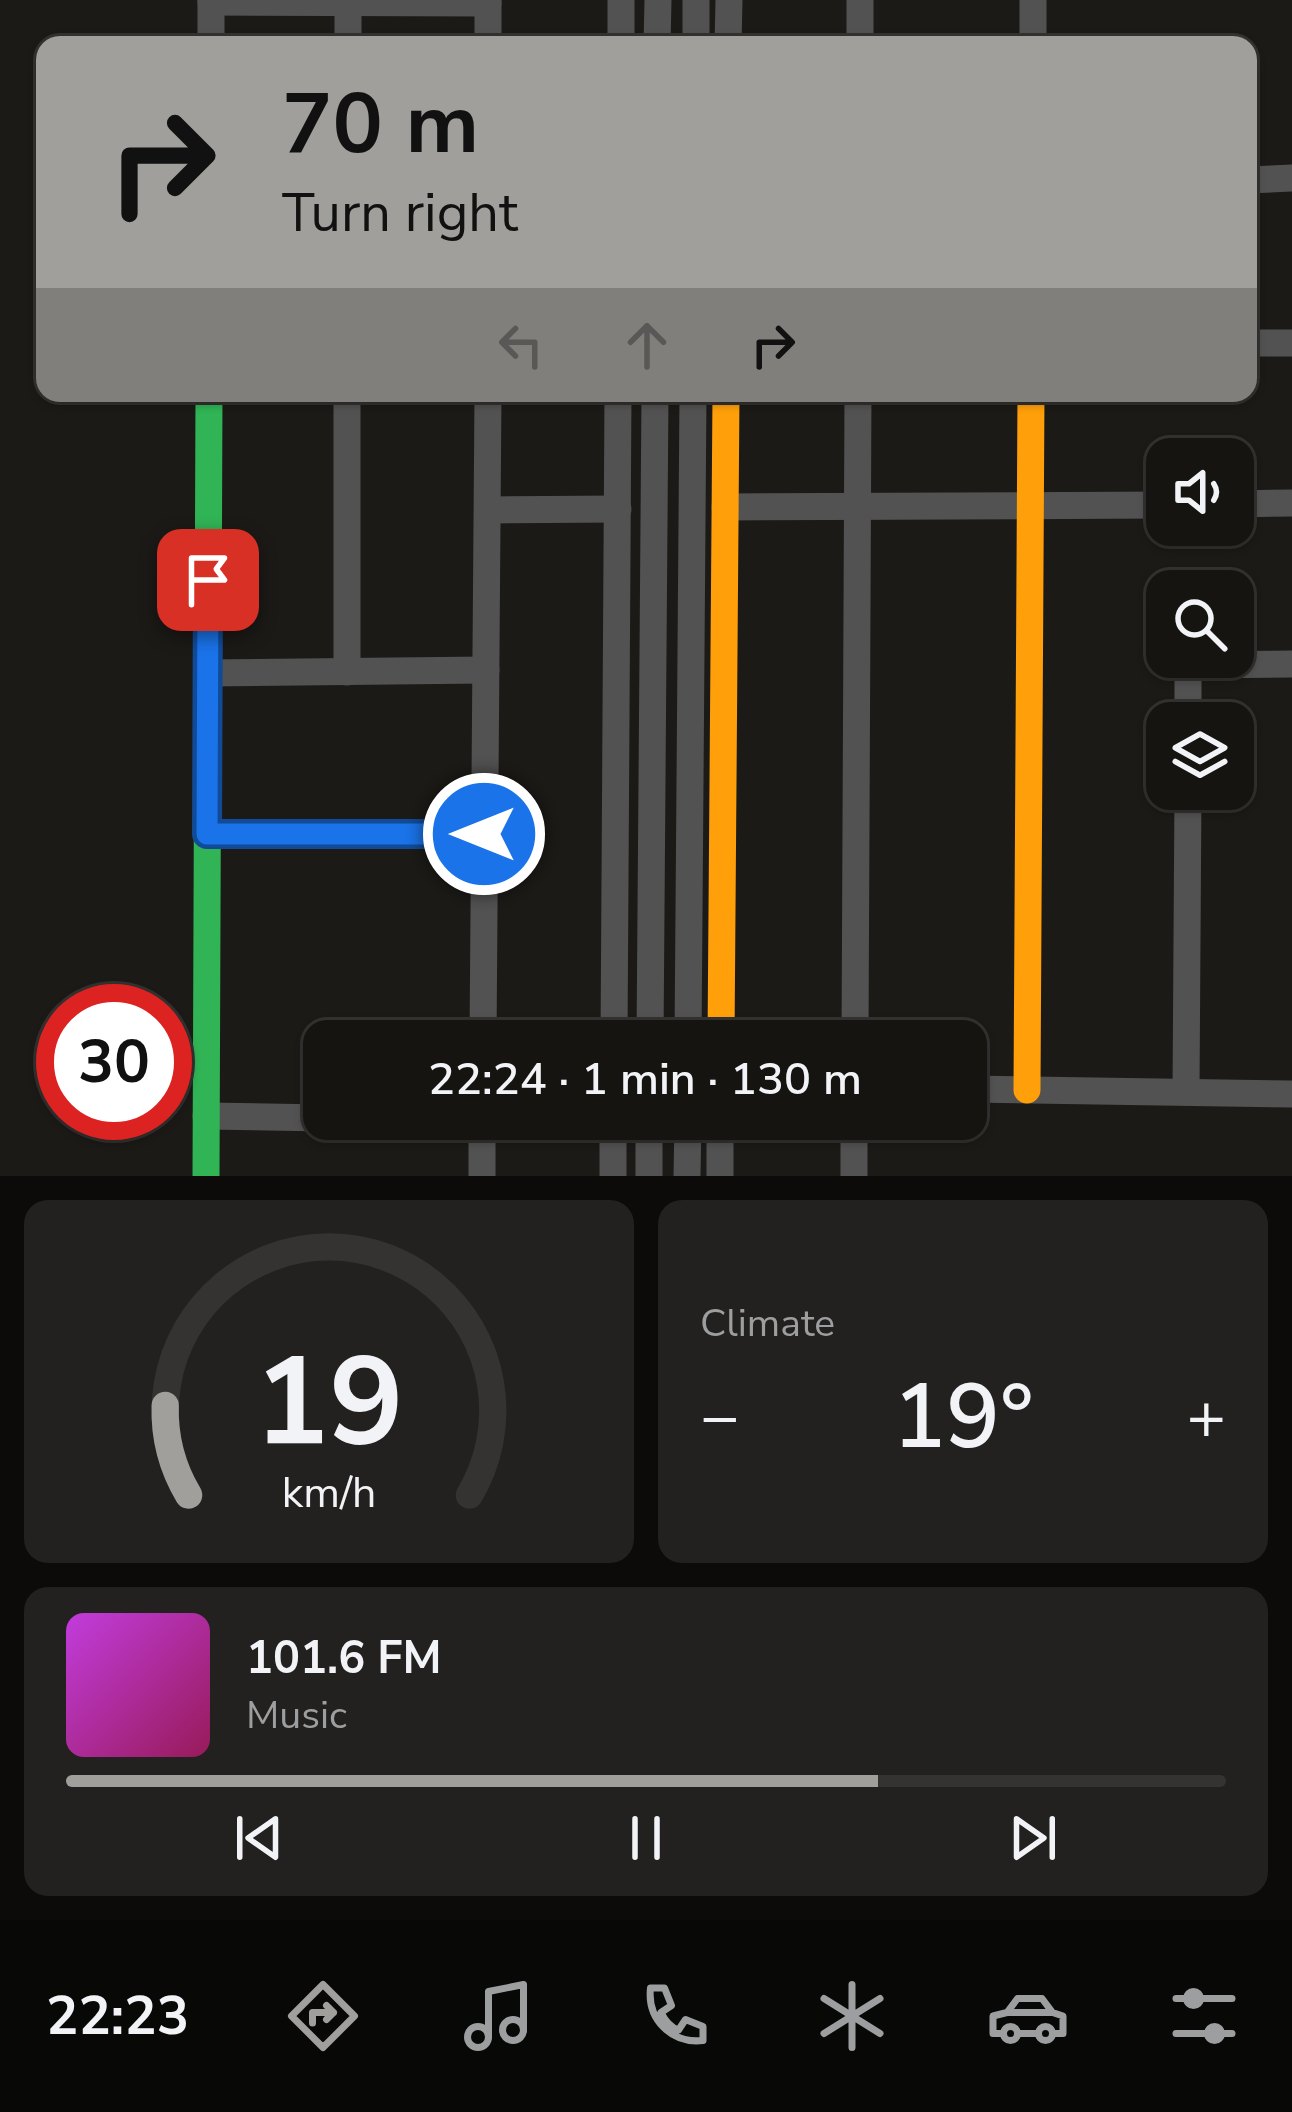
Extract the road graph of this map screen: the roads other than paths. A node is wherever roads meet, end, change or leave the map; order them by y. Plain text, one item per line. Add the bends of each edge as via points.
1 (621, 0) edge
2 (658, 0) edge
3 (696, 0) edge
4 (729, 0) edge
5 (860, 0) edge
6 (1033, 0) edge
7 (211, 1) edge
8 (488, 2) edge
9 (348, 4) junction
10 (211, 36) edge
11 (348, 36) edge
12 (488, 36) edge
13 (621, 36) edge
14 (657, 36) edge
15 (696, 36) edge
16 (728, 36) edge
17 (860, 36) edge
18 (1033, 36) edge
19 (1292, 178) edge
20 (1257, 180) edge
21 (1292, 343) edge
22 (1257, 344) edge
23 (209, 402) edge
24 (347, 402) edge
25 (488, 402) edge
26 (618, 402) edge
27 (655, 402) edge
28 (693, 402) edge
29 (726, 402) edge
30 (858, 402) edge
31 (1031, 402) edge
32 (1292, 503) edge
33 (1254, 504) edge
34 (1146, 505) edge
35 (858, 506) junction
36 (1030, 506) junction
37 (725, 507) junction
38 (617, 508) junction
39 (488, 510) junction
40 (1254, 663) edge
41 (1292, 664) edge
42 (486, 670) junction
43 (346, 672) junction
44 (208, 673) junction
45 (1188, 810) edge
46 (207, 834) junction
47 (484, 834) junction
48 (483, 1020) edge
49 (614, 1020) edge
50 (650, 1020) edge
51 (688, 1020) edge
52 (721, 1020) edge
53 (855, 1020) edge
54 (987, 1089) edge
55 (1027, 1090) junction
56 (1186, 1092) junction
57 (1292, 1094) edge
58 (206, 1116) junction
59 (303, 1118) edge
60 (482, 1140) edge
61 (613, 1140) edge
62 (649, 1140) edge
63 (688, 1140) edge
64 (720, 1140) edge
65 (854, 1140) edge
66 (206, 1176) edge
67 (482, 1176) edge
68 (613, 1176) edge
69 (649, 1176) edge
70 (687, 1176) edge
71 (720, 1176) edge
72 (854, 1176) edge

1 - 13 street
2 - 14 street
3 - 15 street
4 - 16 street
5 - 17 street
6 - 18 street
7 - 9 street
7 - 10 street
8 - 9 street
8 - 12 street
9 - 11 street
19 - 20 street
21 - 22 street
23 - 44 street
24 - 43 street
25 - 39 street
26 - 38 street
27 - 50 street
28 - 51 street
29 - 37 street
30 - 35 street
31 - 36 street
32 - 33 street
34 - 36 street
35 - 36 street
35 - 37 street
35 - 53 street
36 - 55 street
37 - 52 street
38 - 39 street
38 - 49 street
39 - 42 street
40 - 41 street
42 - 43 street
42 - 47 street
43 - 44 street
44 - 46 street
45 - 56 street
46 - 47 street
46 - 58 street
47 - 48 street
54 - 55 street
55 - 56 street
56 - 57 street
58 - 59 street
58 - 66 street
60 - 67 street
61 - 68 street
62 - 69 street
63 - 70 street
64 - 71 street
65 - 72 street

